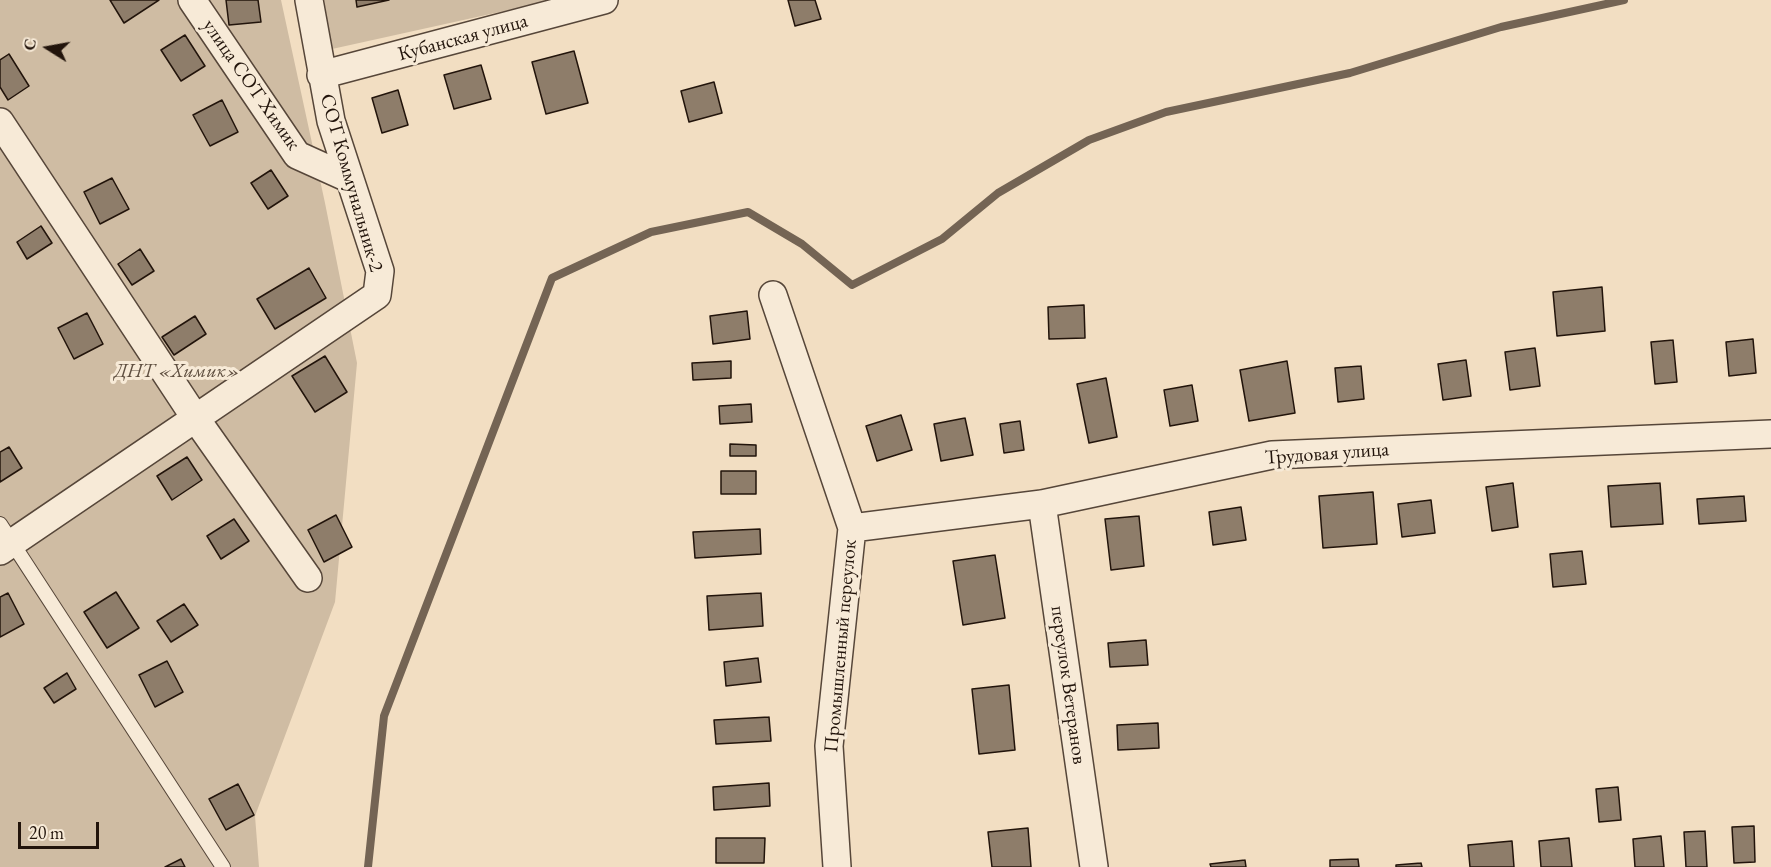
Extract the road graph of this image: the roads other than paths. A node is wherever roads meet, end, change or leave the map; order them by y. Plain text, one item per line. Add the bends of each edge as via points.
1 (192, 0) edge
2 (309, 0) edge
3 (593, 2) edge
4 (321, 75) junction
5 (0, 122) edge
6 (348, 178) junction
7 (773, 295) dead end
8 (196, 419) junction
9 (1771, 434) edge
10 (1042, 504) junction
11 (852, 528) junction
12 (4, 539) edge
13 (308, 578) dead end
14 (223, 867) edge
15 (837, 867) edge
16 (1094, 867) edge

1 - 6 street, улица СОТ Химик via 297,155
2 - 4 street, СОТ Коммунальник-2
3 - 4 street, Кубанская улица
4 - 6 street, СОТ Коммунальник-2
5 - 8 street
6 - 8 street, СОТ Коммунальник-2 via 380,271 377,295
7 - 11 street, Промышленный переулок
8 - 12 street
8 - 13 street
9 - 10 street, Трудовая улица via 1272,455
10 - 11 street, Трудовая улица
10 - 16 street, переулок Ветеранов
11 - 15 street, Промышленный переулок via 829,746
12 - 14 lane

